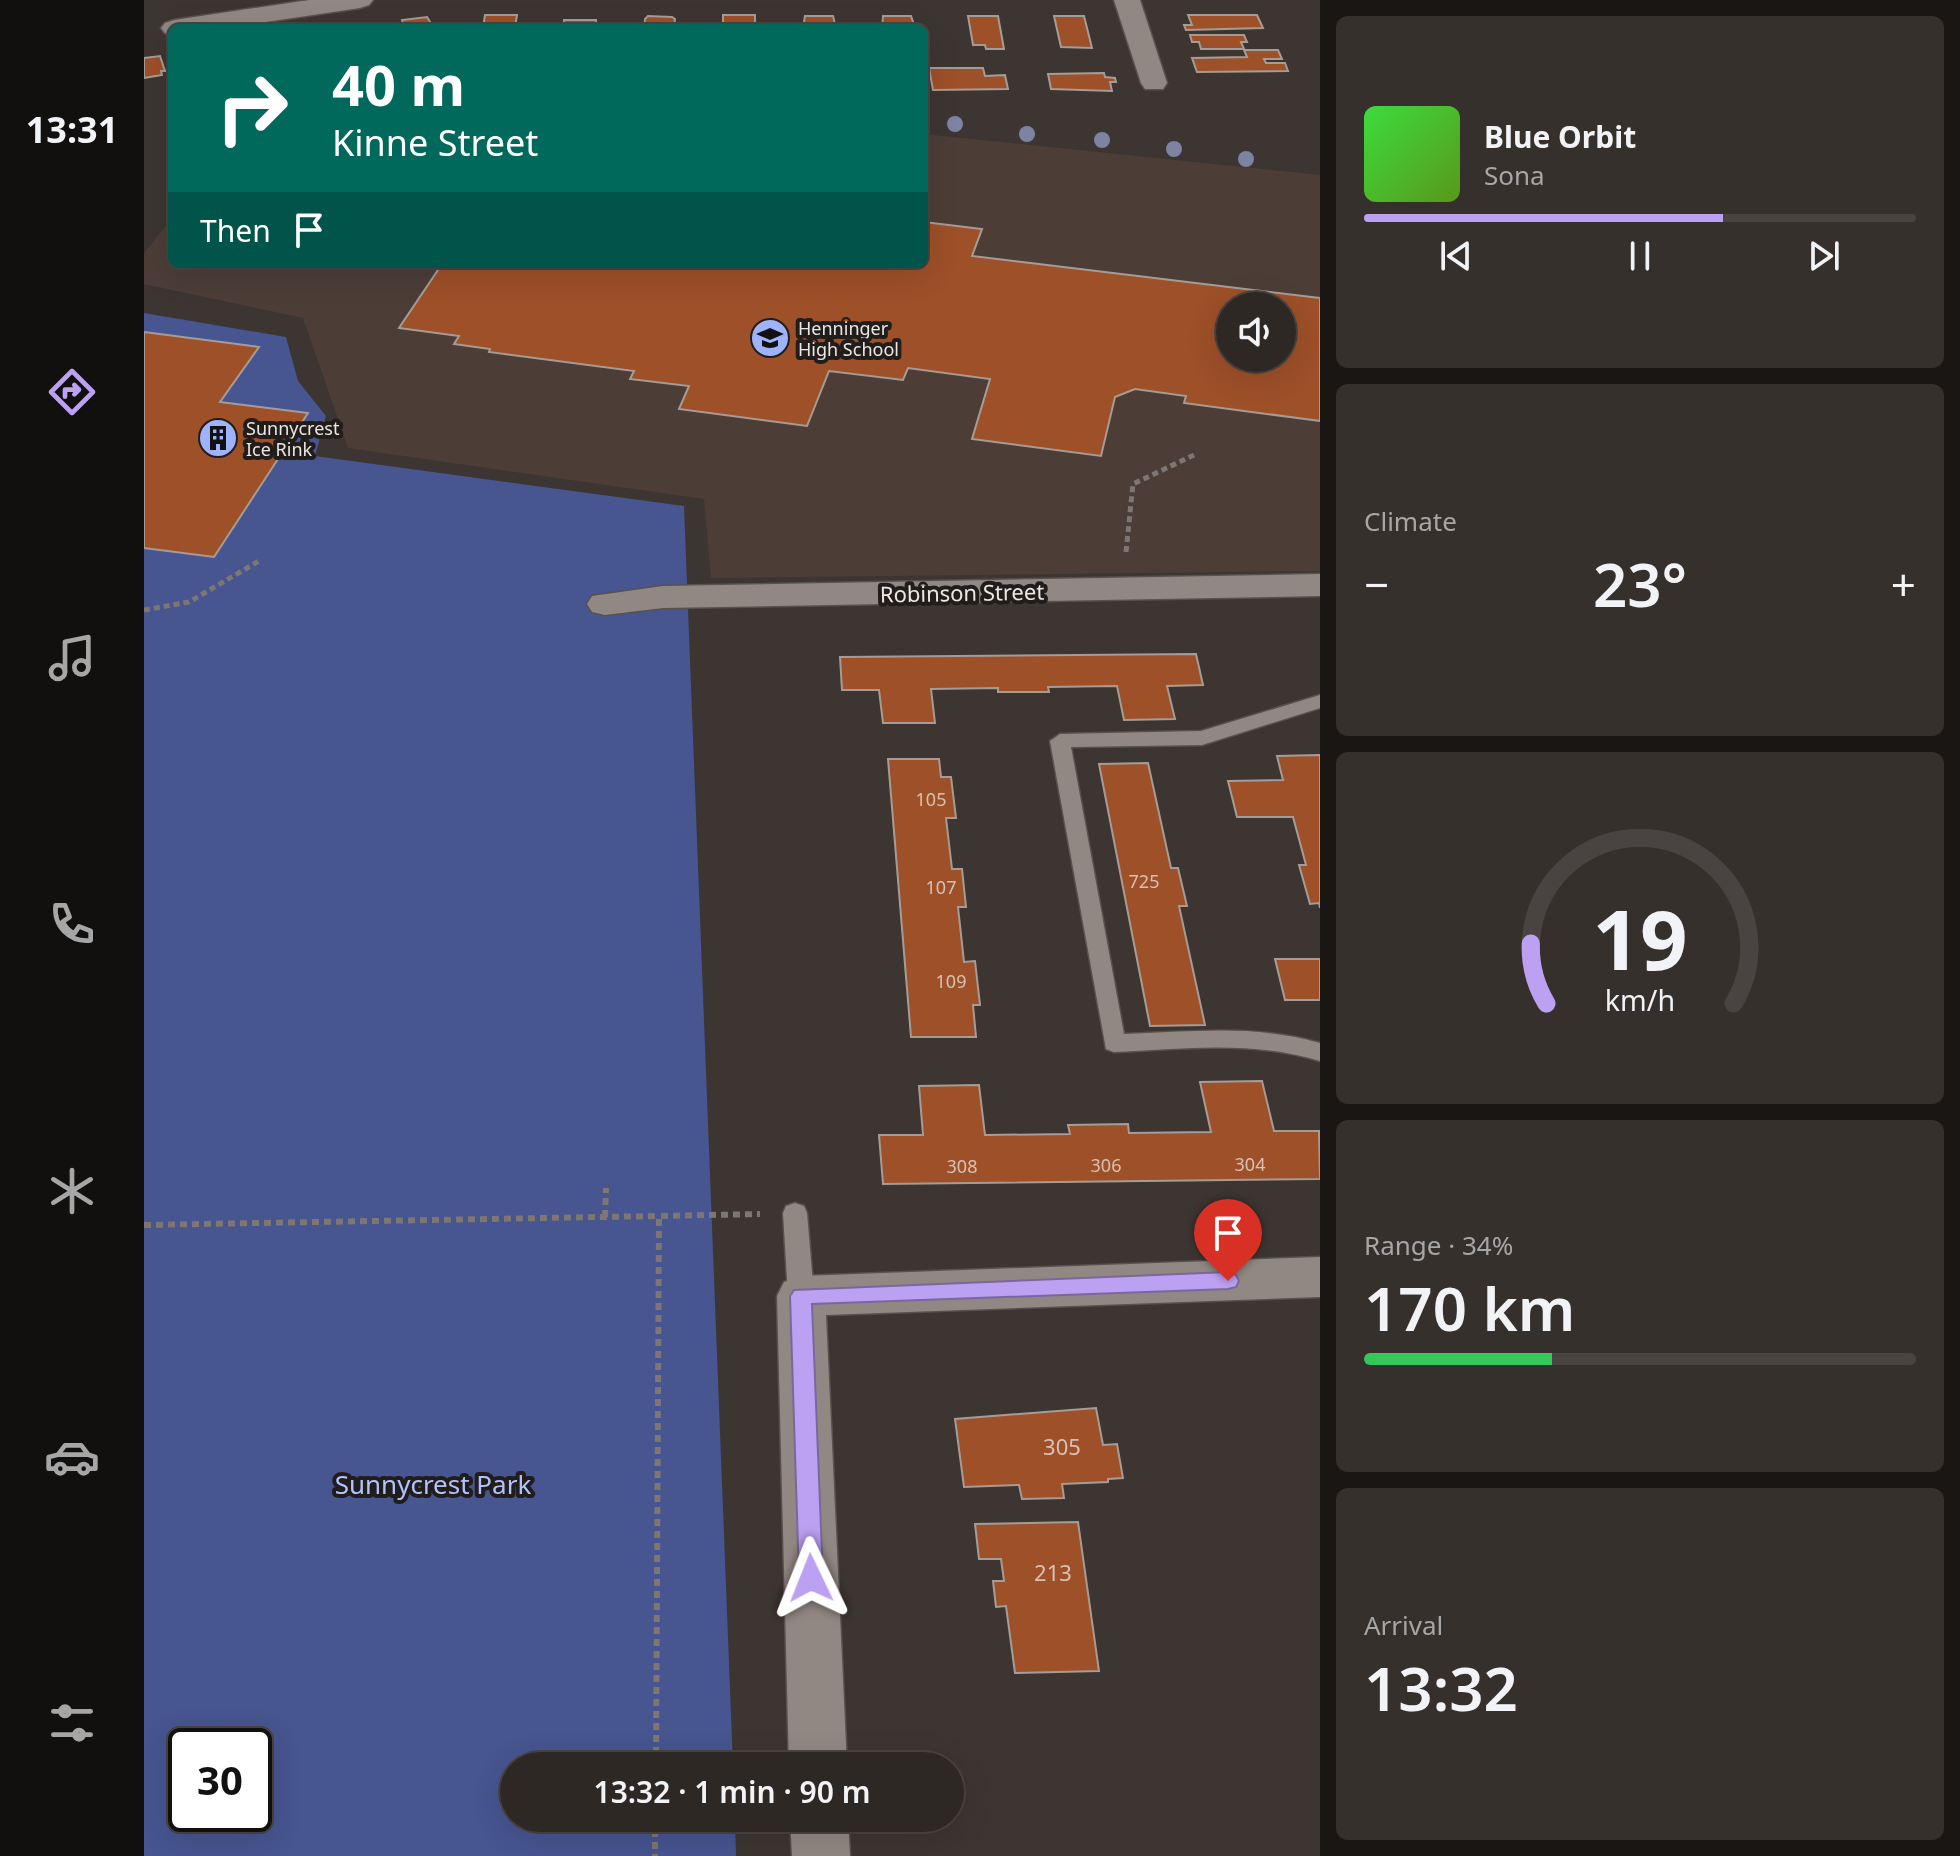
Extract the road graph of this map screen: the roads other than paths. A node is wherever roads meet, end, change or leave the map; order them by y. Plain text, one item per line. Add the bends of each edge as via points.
1 (360, 0) edge
2 (1127, 0) edge
3 (229, 16) edge
4 (192, 24) edge
5 (168, 29) edge
6 (144, 32) edge
7 (1154, 83) dead end
8 (1320, 585) edge
9 (605, 604) dead end
10 (1320, 701) edge
11 (1320, 1052) edge
12 (795, 1213) road end
13 (1320, 1277) edge
14 (801, 1296) junction
15 (817, 1752) edge
16 (820, 1832) edge
17 (821, 1856) edge

1 - 3 street
2 - 7 street
3 - 4 street
5 - 6 street
8 - 9 street, Robinson Street via 663,597
10 - 11 lane via 1202,738 1060,741 1114,1043 1258,1040
12 - 14 lane
13 - 14 street
14 - 15 street
16 - 17 street

